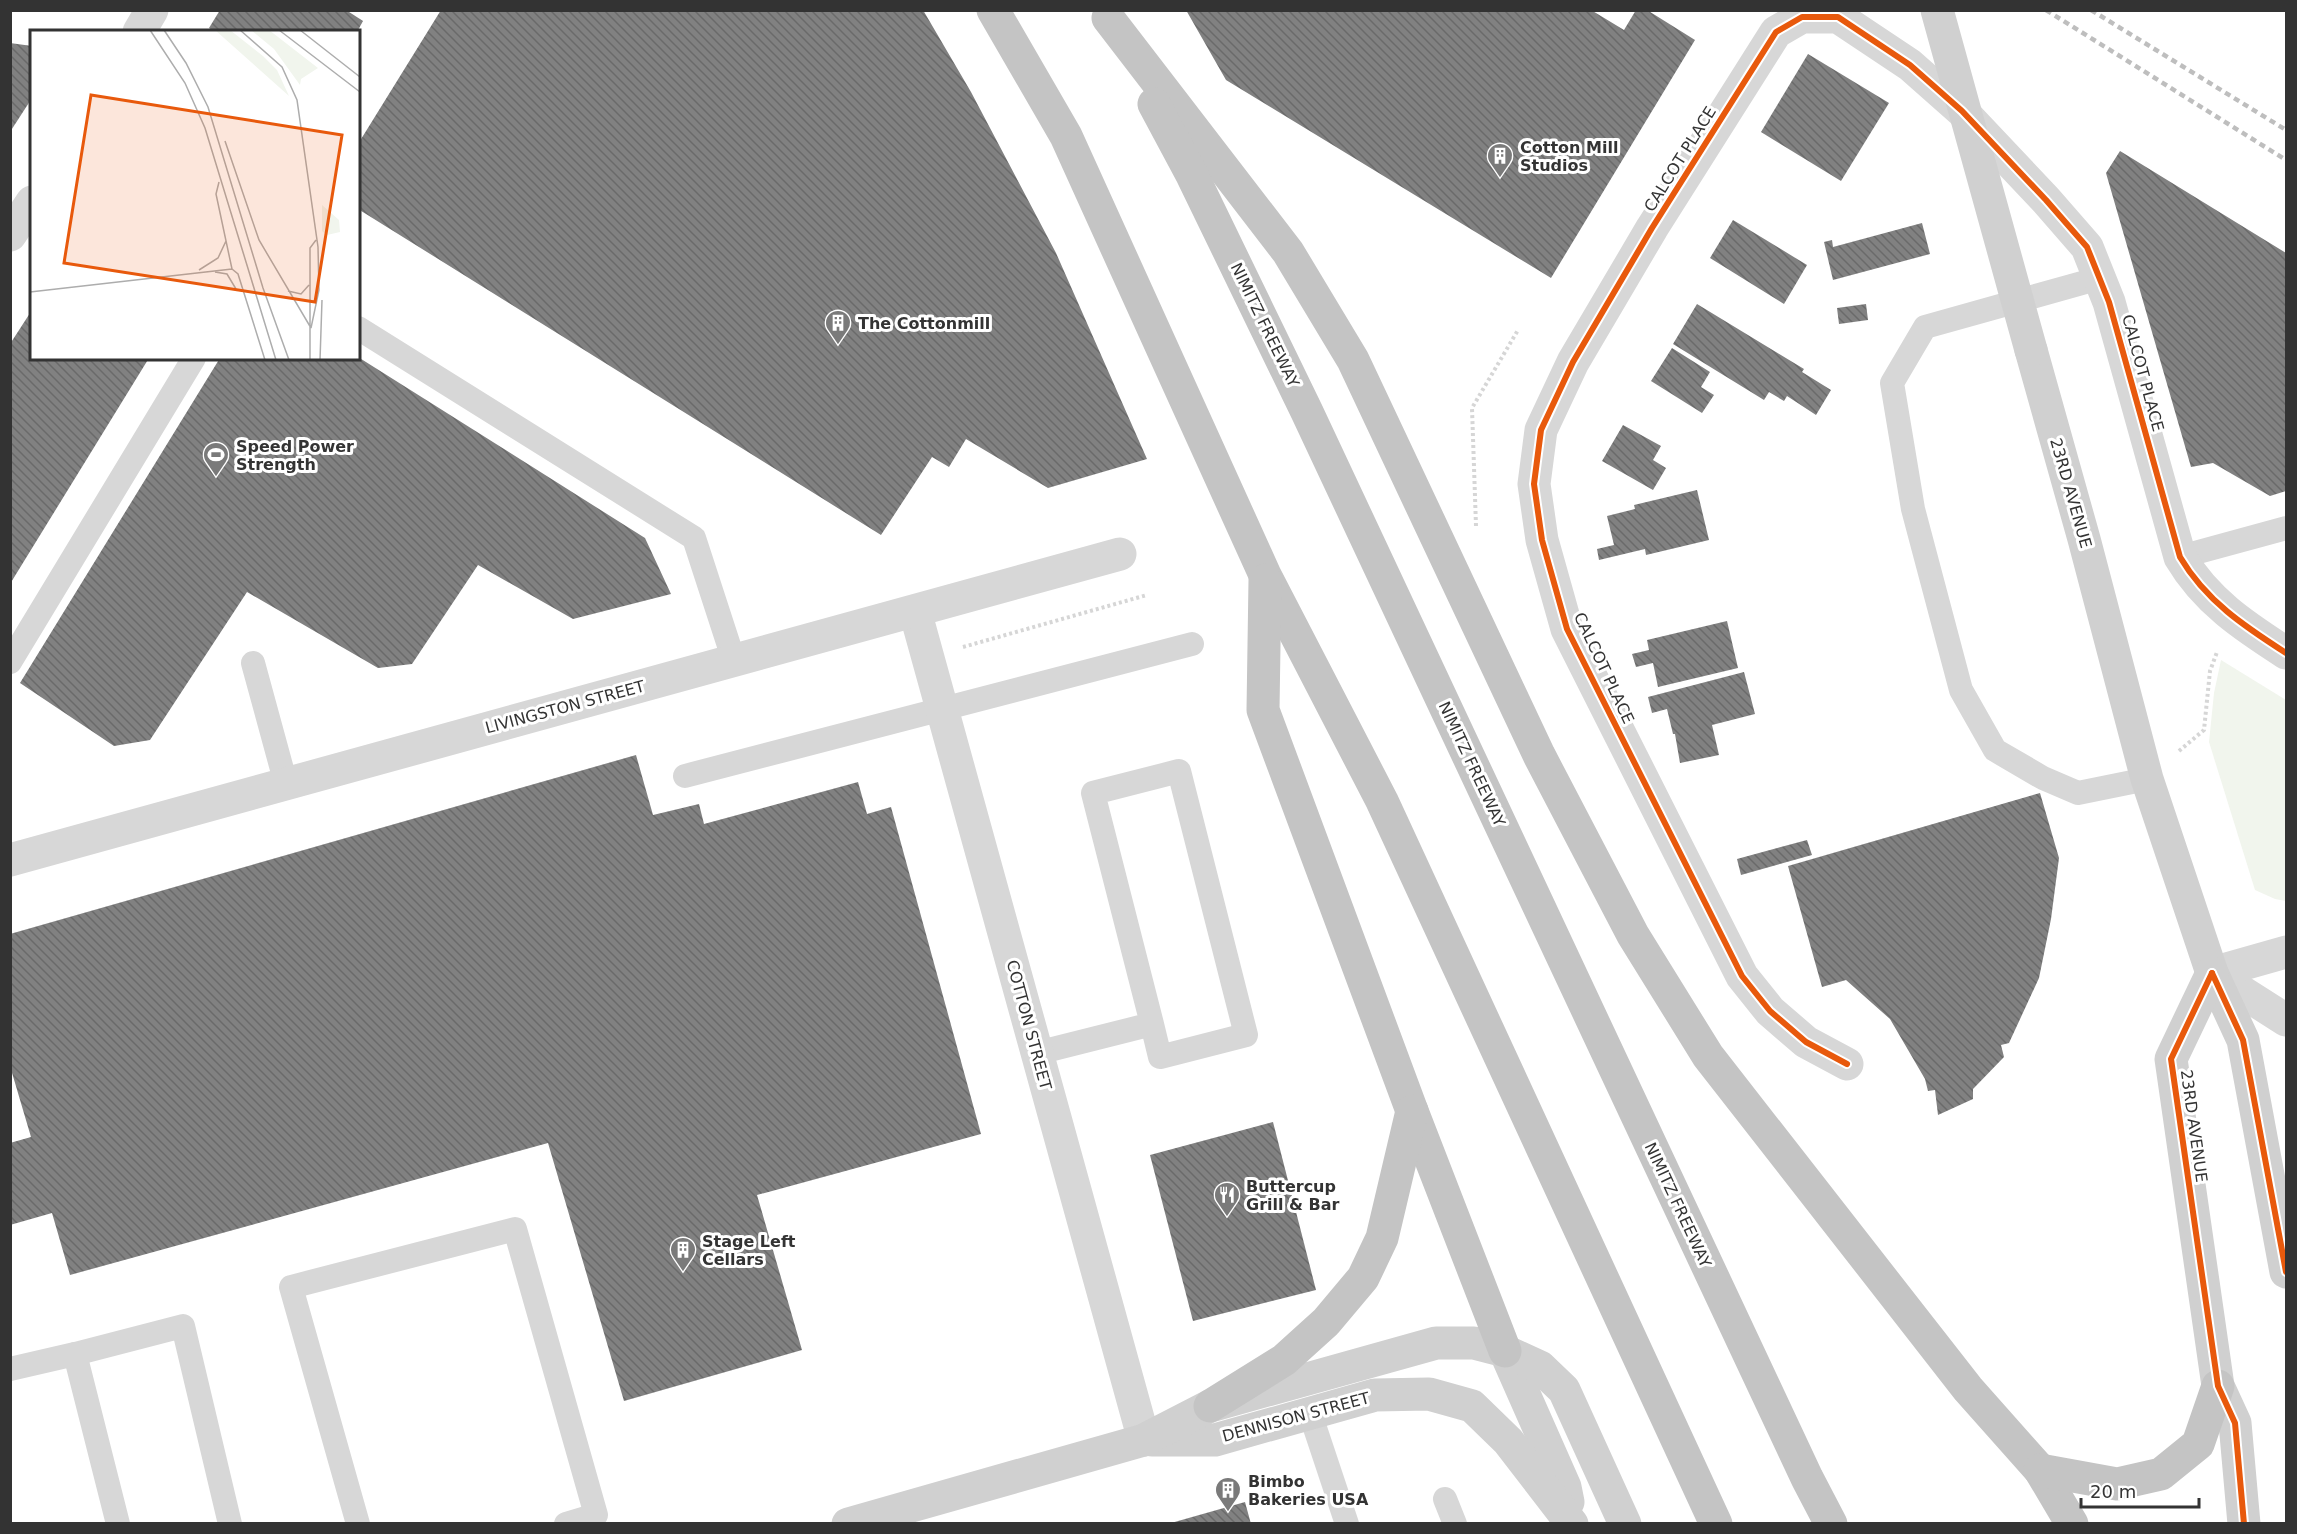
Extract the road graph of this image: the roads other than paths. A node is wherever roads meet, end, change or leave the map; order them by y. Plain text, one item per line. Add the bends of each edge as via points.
1 (152, 10) edge
2 (993, 10) edge
3 (1936, 10) edge
4 (1106, 14) edge
5 (140, 30) edge
6 (30, 205) edge
7 (10, 235) edge
8 (2100, 278) junction
9 (360, 329) edge
10 (193, 360) edge
11 (2286, 528) edge
12 (1120, 554) dead end
13 (2180, 557) junction
14 (1265, 575) junction
15 (915, 611) junction
16 (1192, 644) dead end
17 (2286, 653) edge
18 (734, 661) junction
19 (10, 662) edge
20 (253, 663) dead end
21 (942, 709) junction
22 (685, 776) dead end
23 (2147, 779) junction
24 (286, 784) junction
25 (10, 860) edge
26 (2286, 952) edge
27 (2212, 973) junction
28 (2286, 1020) edge
29 (1152, 1024) junction
30 (1037, 1053) junction
31 (1847, 1064) dead end
32 (1412, 1111) junction
33 (2286, 1272) edge
34 (1505, 1351) junction
35 (75, 1354) junction
36 (10, 1369) edge
37 (2218, 1386) junction
38 (1210, 1406) junction
39 (1310, 1413) junction
40 (1144, 1440) junction
41 (2040, 1470) junction
42 (1445, 1499) dead end
43 (598, 1519) edge
44 (117, 1524) edge
45 (230, 1524) edge
46 (358, 1524) edge
47 (566, 1524) edge
48 (848, 1524) edge
49 (1347, 1524) edge
50 (1455, 1524) edge
51 (1572, 1524) edge
52 (1625, 1524) edge
53 (1716, 1524) edge
54 (1831, 1524) edge
55 (2072, 1524) edge
56 (2244, 1524) edge

1 - 5 street
2 - 14 highway via 1066,136
3 - 23 main road, 23RD AVENUE, bridge
4 - 41 highway via 1288,252 1353,360 1539,755 1633,935 1708,1056 1968,1389
4 - 54 highway, NIMITZ FREEWAY via 1269,332
6 - 7 street
8 - 13 street, CALCOT PLACE
8 - 23 lane via 1925,327 1892,383 1913,509 1961,690 1995,750 2078,793
8 - 31 street, CALCOT PLACE via 2087,247 2046,200 1962,111 1910,65 1838,16 1802,17 1776,32 1696,157 1573,362 1541,430 1534,484 1542,540 1567,628 1742,976 1770,1011 1806,1042
9 - 18 lane via 694,538
10 - 19 lane
11 - 13 lane
12 - 15 street, LIVINGSTON STREET
13 - 17 street, CALCOT PLACE via 2197,584 2245,626
14 - 32 highway via 1263,710
14 - 53 highway via 1382,801
15 - 18 street, LIVINGSTON STREET
15 - 21 street, COTTON STREET
16 - 21 lane
18 - 24 street, LIVINGSTON STREET
20 - 24 lane
21 - 22 lane
21 - 30 street, COTTON STREET
23 - 27 main road, 23RD AVENUE
24 - 25 street, LIVINGSTON STREET
26 - 27 street
27 - 28 street
27 - 33 main road, 23RD AVENUE via 2243,1040
27 - 37 main road, 23RD AVENUE via 2171,1059
29 - 29 lane via 1093,793 1179,771 1246,1035 1160,1057
29 - 30 lane
30 - 40 street, COTTON STREET
32 - 34 highway
32 - 38 highway via 1382,1238 1363,1278 1326,1322 1284,1360
34 - 38 main road, DENNISON STREET via 1474,1343 1436,1343
34 - 51 main road via 1565,1487
34 - 52 main road, DENNISON STREET via 1540,1367 1564,1390
35 - 36 lane
35 - 44 lane
35 - 45 lane via 183,1326
37 - 41 highway via 2198,1444 2161,1474 2117,1484
37 - 56 main road, 23RD AVENUE via 2235,1423
38 - 40 main road, DENNISON STREET
39 - 40 main road, DENNISON STREET via 1215,1440
39 - 49 lane
39 - 51 main road, DENNISON STREET via 1375,1395 1429,1394 1472,1406 1508,1441
40 - 48 main road, DENNISON STREET
41 - 55 highway
42 - 50 lane
43 - 46 lane via 514,1229 291,1287
43 - 47 lane

